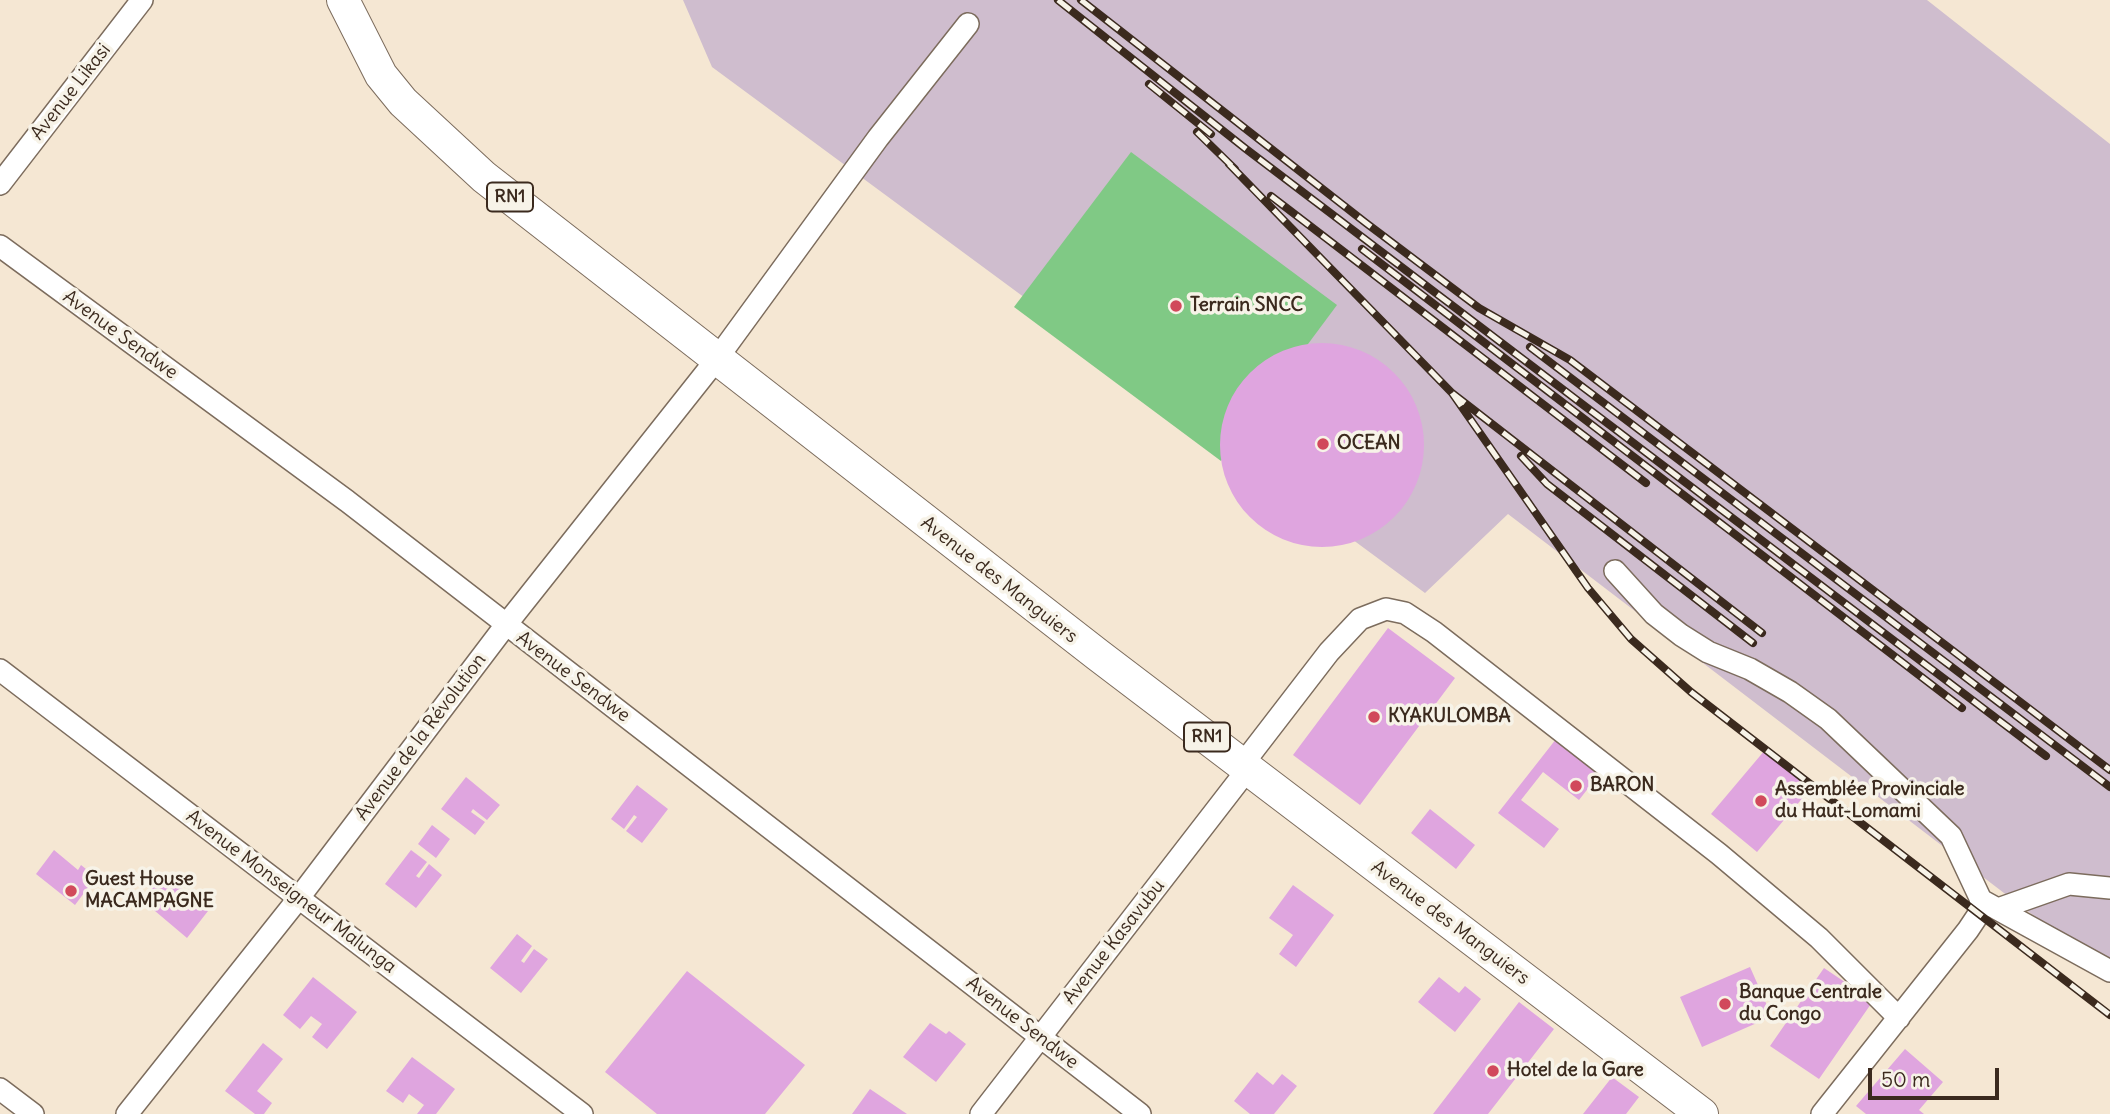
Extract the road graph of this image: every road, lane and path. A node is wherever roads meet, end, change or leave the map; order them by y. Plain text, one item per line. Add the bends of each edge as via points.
1 (142, 0) edge
2 (343, 0) edge
3 (968, 24) dead end
4 (0, 184) edge
5 (0, 246) edge
6 (716, 360) junction
7 (1615, 570) dead end
8 (505, 626) junction
9 (0, 670) edge
10 (1244, 768) junction
11 (2110, 888) edge
12 (298, 899) junction
13 (1989, 904) junction
14 (2110, 971) edge
15 (1899, 1018) junction
16 (1041, 1037) junction
17 (0, 1089) edge
18 (1704, 1113) edge
19 (33, 1114) edge
20 (127, 1114) edge
21 (582, 1114) edge
22 (981, 1114) edge
23 (1140, 1114) edge
24 (1822, 1114) edge

1 - 4 street, Avenue Likasi
2 - 6 highway, Avenue des Manguiers / RN1 via 381,75 403,102 484,177
3 - 6 street, Avenue de la Révolution via 878,138
5 - 8 street, Avenue Sendwe via 347,501
6 - 8 street, Avenue de la Révolution
6 - 10 highway, Avenue des Manguiers / RN1
7 - 13 street via 1654,614 1681,635 1750,669 1828,719 1951,836
8 - 12 street, Avenue de la Révolution
8 - 16 street, Avenue Sendwe
9 - 12 street, Avenue Monseigneur Malunga
10 - 15 street, Avenue Kasavubu via 1329,652 1360,619 1386,609 1405,613 1719,854 1819,938
10 - 16 street, Avenue Kasavubu
10 - 18 highway, Avenue des Manguiers / RN1
11 - 13 street via 2069,884
12 - 20 street, Avenue de la Révolution
12 - 21 street, Avenue Monseigneur Malunga
13 - 14 street
13 - 15 street
15 - 24 street
16 - 22 street, Avenue Kasavubu
16 - 23 street, Avenue Sendwe
17 - 19 street

